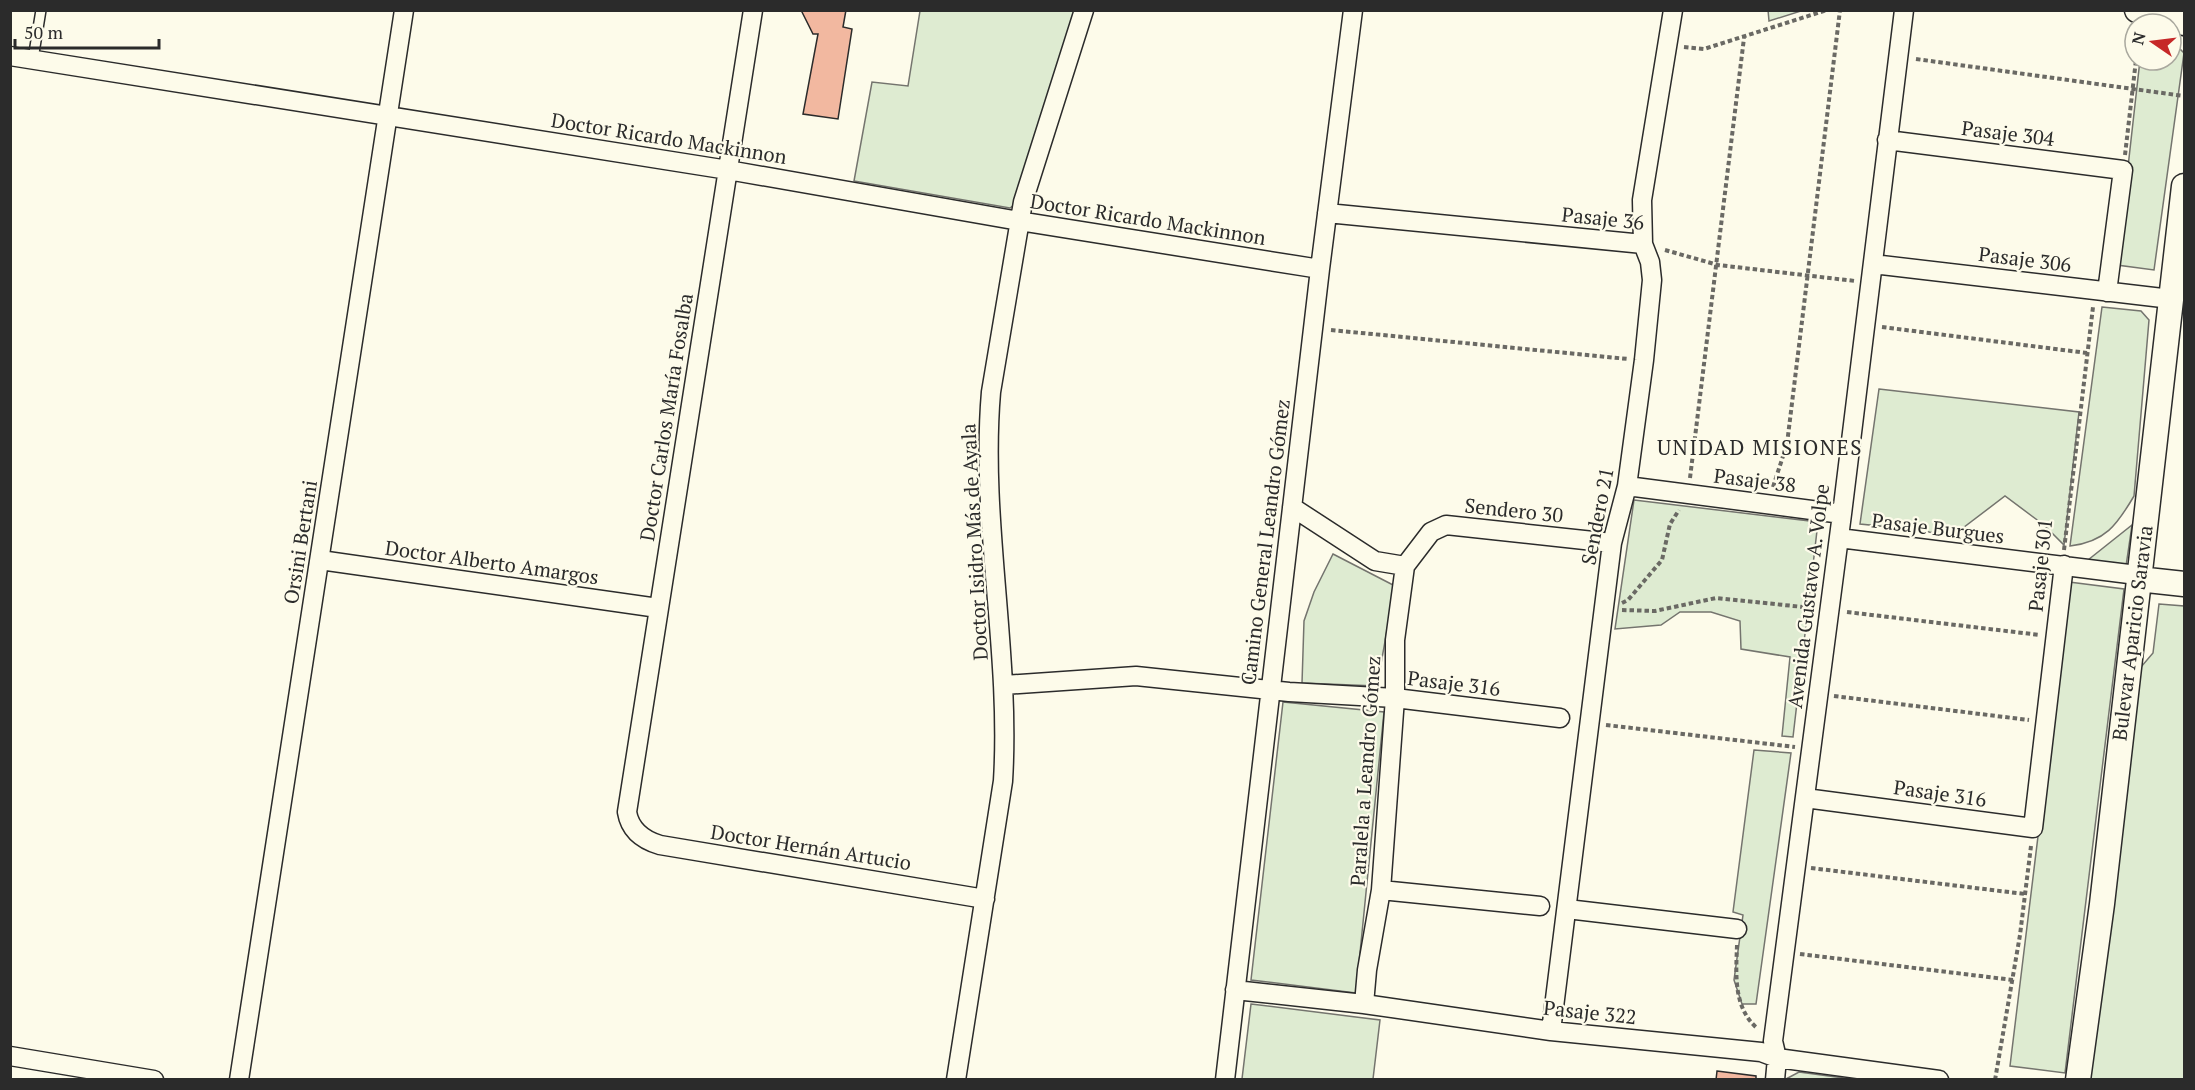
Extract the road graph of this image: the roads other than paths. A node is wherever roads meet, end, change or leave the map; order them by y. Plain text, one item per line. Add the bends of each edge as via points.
1 (41, 10) edge
2 (404, 10) edge
3 (753, 10) edge
4 (1084, 10) edge
5 (1353, 10) edge
6 (1673, 10) edge
7 (1904, 10) edge
8 (2137, 10) edge
9 (2184, 23) edge
10 (10, 56) edge
11 (33, 59) junction
12 (387, 116) junction
13 (1887, 140) junction
14 (728, 170) junction
15 (2184, 186) edge
16 (1327, 213) junction
17 (1019, 221) junction
18 (1643, 244) junction
19 (1320, 270) junction
20 (1872, 273) junction
21 (2107, 292) junction
22 (2171, 299) junction
23 (1627, 486) junction
24 (1292, 507) junction
25 (1842, 514) junction
26 (1839, 538) junction
27 (1612, 543) junction
28 (1419, 546) joint
29 (320, 560) junction
30 (2064, 565) junction
31 (1404, 566) junction
32 (2138, 579) junction
33 (2184, 584) edge
34 (658, 608) junction
35 (1004, 685) junction
36 (1270, 690) junction
37 (1395, 698) junction
38 (1560, 718) dead end
39 (1804, 798) junction
40 (2033, 828) joint
41 (633, 830) joint
42 (1381, 890) junction
43 (985, 899) junction
44 (1540, 906) dead end
45 (1567, 909) junction
46 (1737, 929) road end
47 (1235, 990) junction
48 (1364, 1004) junction
49 (1551, 1031) junction
50 (1775, 1049) junction
51 (10, 1056) edge
52 (94, 1074) edge
53 (154, 1080) edge
54 (239, 1080) edge
55 (956, 1080) edge
56 (1225, 1080) edge
57 (1775, 1080) edge
58 (1939, 1080) edge
59 (2078, 1080) edge

1 - 11 lane
2 - 12 street, Orsini Bertani
3 - 14 street, Doctor Carlos María Fosalba
4 - 17 street, Doctor Isidro Más de Ayala
5 - 16 street, Camino General Leandro Gómez
6 - 18 street, Sendero 21 via 1642,200
7 - 13 street, Avenida Gustavo A. Volpe
8 - 9 street
10 - 11 street, Doctor Ricardo Mackinnon
11 - 12 street, Doctor Ricardo Mackinnon
12 - 14 street, Doctor Ricardo Mackinnon
12 - 29 street, Orsini Bertani
13 - 20 street, Avenida Gustavo A. Volpe
13 - 21 street, Pasaje 304 via 2123,170
14 - 17 street, Doctor Ricardo Mackinnon
14 - 34 street, Doctor Carlos María Fosalba
15 - 22 street, Bulevar Aparicio Saravia
16 - 18 street, Pasaje 36
16 - 19 street, Camino General Leandro Gómez
17 - 19 street, Doctor Ricardo Mackinnon
17 - 35 street, Doctor Isidro Más de Ayala via 989,420 991,510
18 - 23 street, Sendero 21 via 1652,280
19 - 24 street, Camino General Leandro Gómez
20 - 21 street, Pasaje 306
20 - 25 street, Avenida Gustavo A. Volpe
21 - 22 street, Pasaje 306
22 - 32 street, Bulevar Aparicio Saravia
23 - 25 street, Pasaje 38
23 - 27 street, Sendero 21
24 - 31 street via 1375,561
24 - 36 street, Camino General Leandro Gómez
25 - 26 street, Avenida Gustavo A. Volpe
26 - 30 street, Pasaje Burgues
26 - 39 street, Avenida Gustavo A. Volpe
27 - 28 street, Sendero 30 via 1446,525 1431,532
27 - 45 street, Sendero 21
28 - 31 street, Paralela a Leandro Gómez
29 - 34 street, Doctor Alberto Amargos
29 - 54 street, Orsini Bertani
30 - 32 street, Pasaje Burgues via 2129,574
30 - 40 street, Pasaje 301
31 - 37 street, Paralela a Leandro Gómez via 1395,640
32 - 33 street
32 - 59 street, Bulevar Aparicio Saravia
34 - 41 street, Doctor Carlos María Fosalba via 627,812
35 - 36 street, Pasaje 316 via 1136,676
35 - 43 street, Doctor Isidro Más de Ayala via 1003,781
36 - 37 street, Pasaje 316
36 - 47 street, Camino General Leandro Gómez
37 - 38 street, Pasaje 316
37 - 42 street, Paralela a Leandro Gómez
39 - 40 street, Pasaje 316
39 - 50 street, Avenida Gustavo A. Volpe
41 - 43 street, Doctor Hernán Artucio via 660,845
42 - 44 street
42 - 48 street, Paralela a Leandro Gómez
43 - 55 street, Doctor Isidro Más de Ayala
45 - 46 street
45 - 49 street, Sendero 21
47 - 48 street, Pasaje 322
47 - 56 street, Camino General Leandro Gómez
48 - 49 street, Pasaje 322
49 - 50 street, Pasaje 322 via 1761,1052
50 - 57 street, Avenida Gustavo A. Volpe
50 - 58 street, Pasaje 322
51 - 52 street
52 - 53 street

